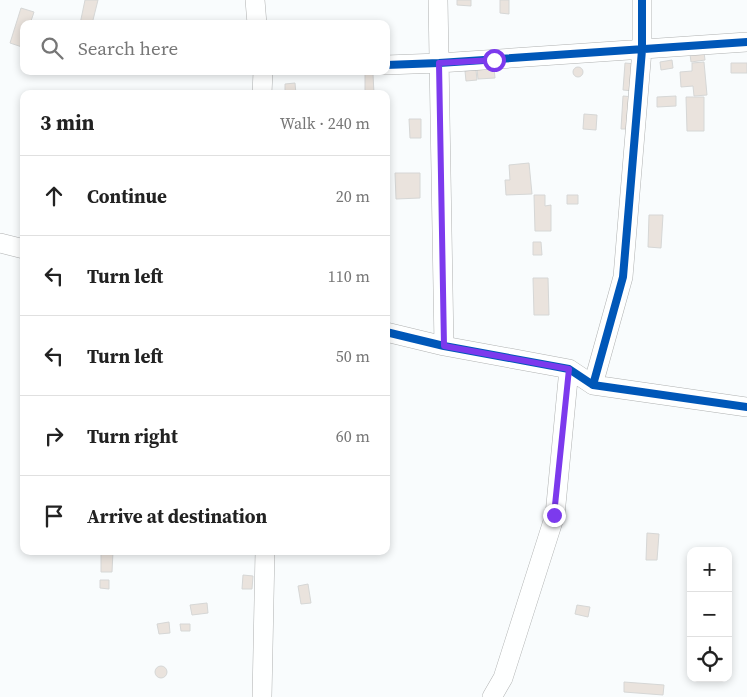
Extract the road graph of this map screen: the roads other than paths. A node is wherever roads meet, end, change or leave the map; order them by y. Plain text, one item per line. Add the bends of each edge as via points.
1 (255, 0) edge
2 (438, 0) edge
3 (642, 0) edge
4 (257, 20) edge
5 (747, 42) edge
6 (642, 50) junction
7 (439, 63) junction
8 (390, 64) edge
9 (262, 75) edge
10 (262, 90) edge
11 (0, 243) edge
12 (20, 248) edge
13 (390, 333) edge
14 (444, 346) junction
15 (569, 369) junction
16 (594, 385) junction
17 (747, 407) edge
18 (266, 555) edge
19 (262, 697) edge
20 (492, 697) edge

1 - 4 street
2 - 7 street
3 - 6 street
5 - 6 street
6 - 7 street
6 - 16 street via 623,277
7 - 8 street
7 - 14 street
9 - 10 street
11 - 12 street
13 - 14 street
14 - 15 street
15 - 16 street
15 - 20 street via 554,515 503,678
16 - 17 street
18 - 19 street

